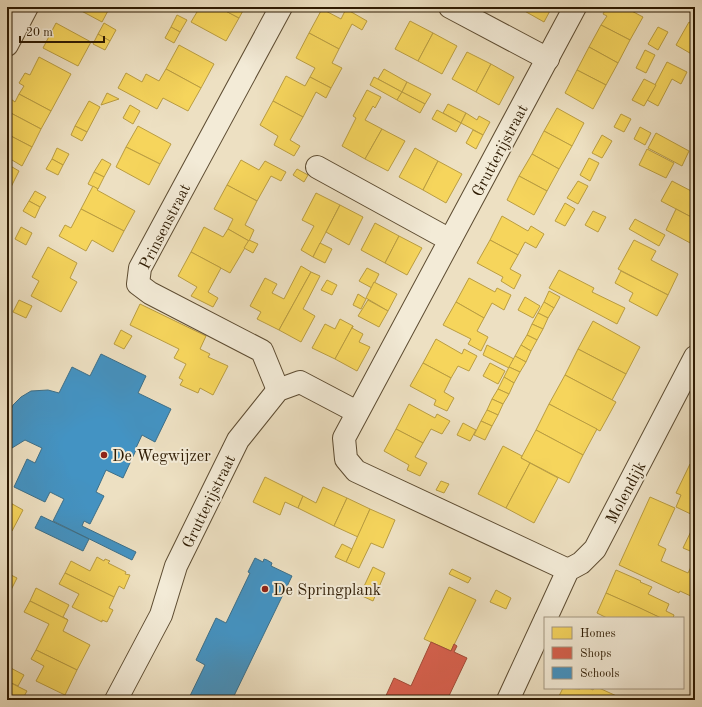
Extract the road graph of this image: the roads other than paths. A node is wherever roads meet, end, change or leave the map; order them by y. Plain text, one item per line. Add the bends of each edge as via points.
1 (27, 7) edge
2 (281, 7) edge
3 (450, 7) edge
4 (575, 7) edge
5 (7, 45) edge
6 (548, 59) junction
7 (317, 167) dead end
8 (450, 240) junction
9 (695, 357) edge
10 (278, 390) junction
11 (358, 412) junction
12 (568, 570) junction
13 (546, 617) edge
14 (544, 621) edge
15 (116, 700) edge
16 (508, 700) edge

1 - 5 street
2 - 10 street, Prinsenstraat via 140,268 138,284 150,293 262,351
3 - 6 street
4 - 6 street, Grutterijstraat
6 - 8 street, Grutterijstraat
7 - 8 street
8 - 11 street, Grutterijstraat
9 - 12 street, Molendijk via 595,549 581,563
10 - 11 street via 300,382
10 - 15 street, Grutterijstraat via 238,440 176,566 161,615
11 - 12 street, Grutterijstraat via 344,438 346,458 356,471
12 - 13 street
14 - 16 street

